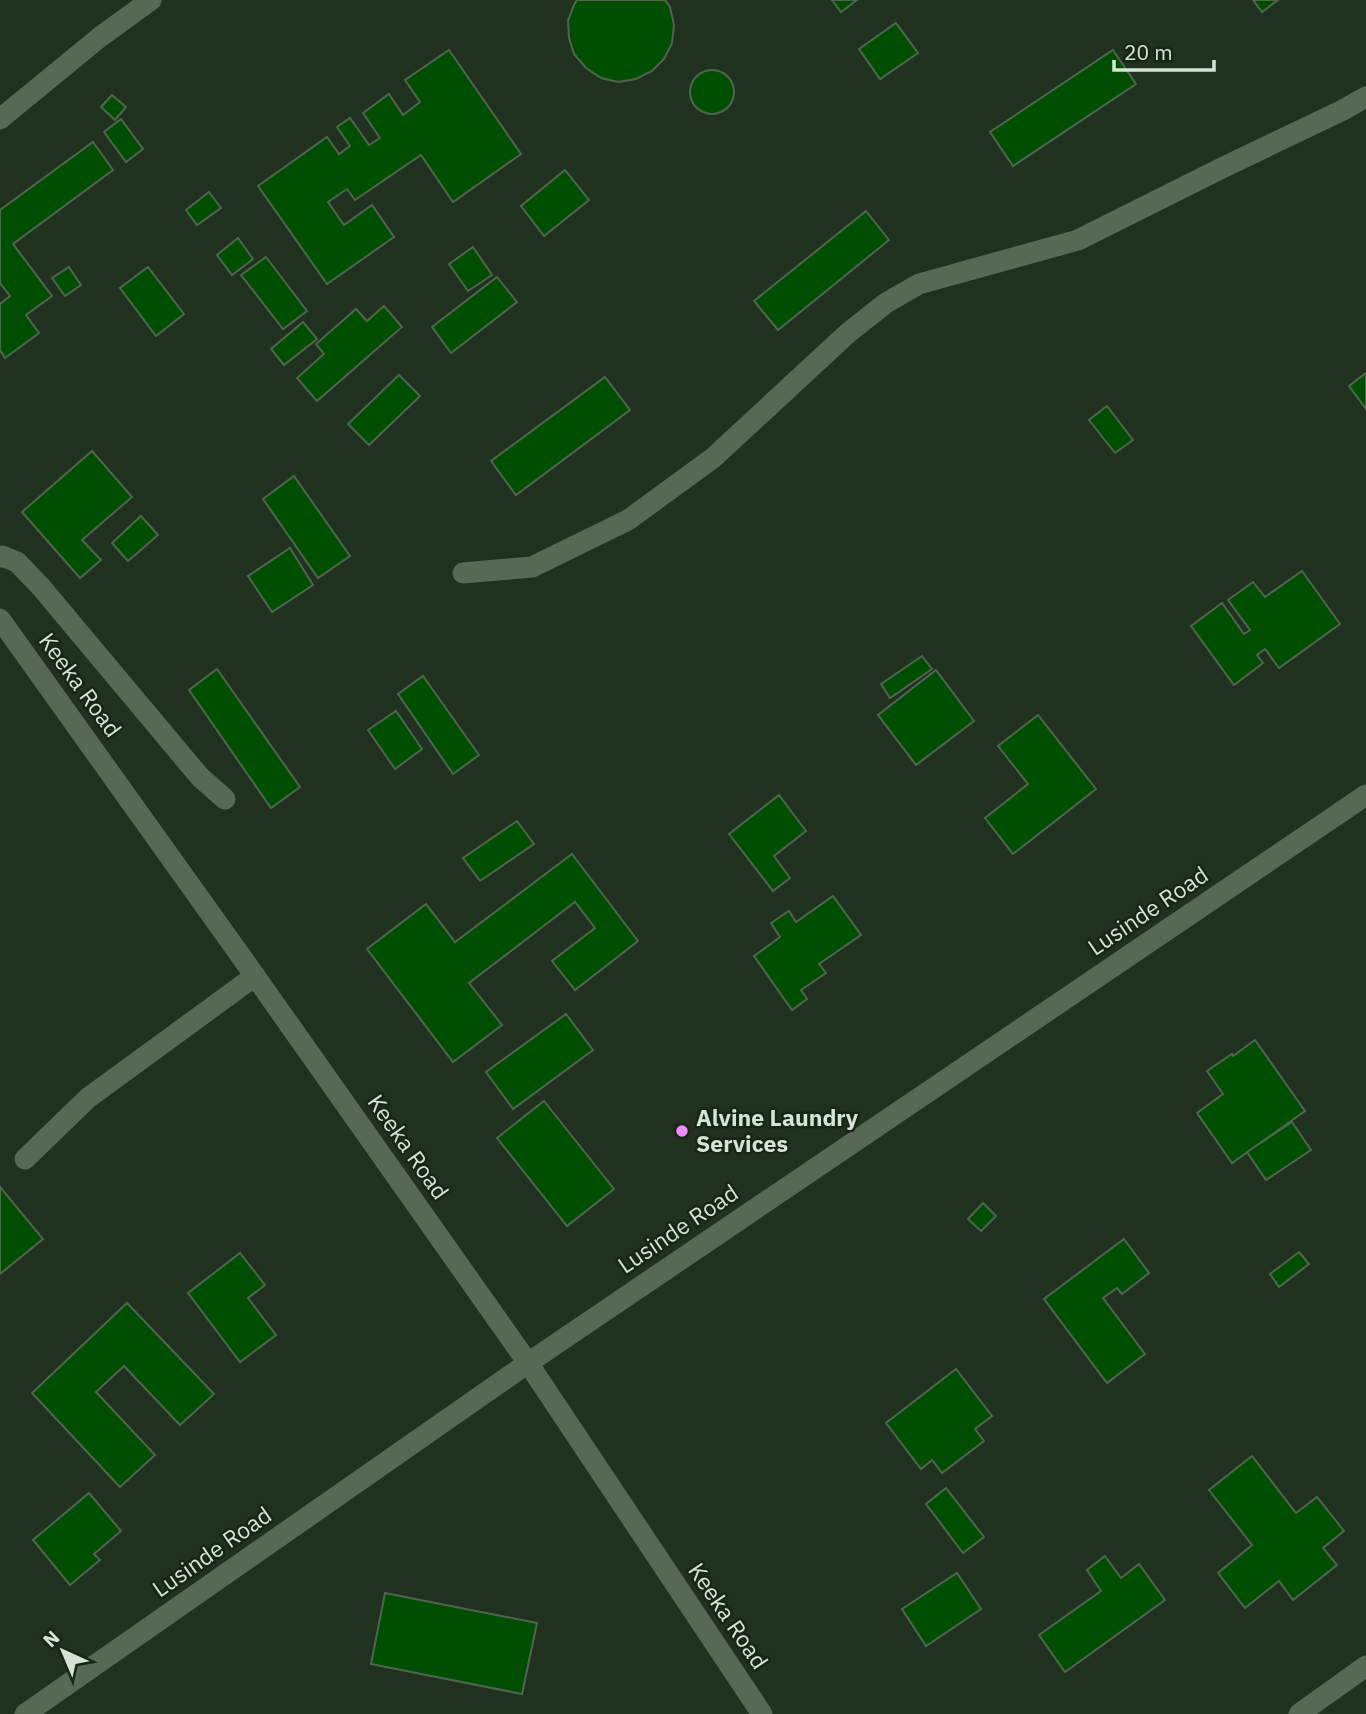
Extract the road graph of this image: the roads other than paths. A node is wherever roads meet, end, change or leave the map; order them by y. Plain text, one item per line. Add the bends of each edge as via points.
1 (151, 0) edge
2 (1366, 97) edge
3 (0, 119) edge
4 (0, 557) edge
5 (463, 573) dead end
6 (0, 619) edge
7 (1366, 795) edge
8 (225, 799) dead end
9 (255, 976) junction
10 (25, 1159) dead end
11 (528, 1363) junction
12 (1366, 1666) edge
13 (25, 1714) edge
14 (762, 1714) edge
15 (1299, 1714) edge

1 - 3 street
2 - 5 street via 1078,240 919,284 848,332 713,458 628,520 532,567
4 - 8 street via 17,562 41,587 200,777
6 - 9 street, Keeka Road
7 - 11 street, Lusinde Road
9 - 10 street via 88,1098
9 - 11 street, Keeka Road
11 - 13 street, Lusinde Road
11 - 14 street, Keeka Road
12 - 15 street

